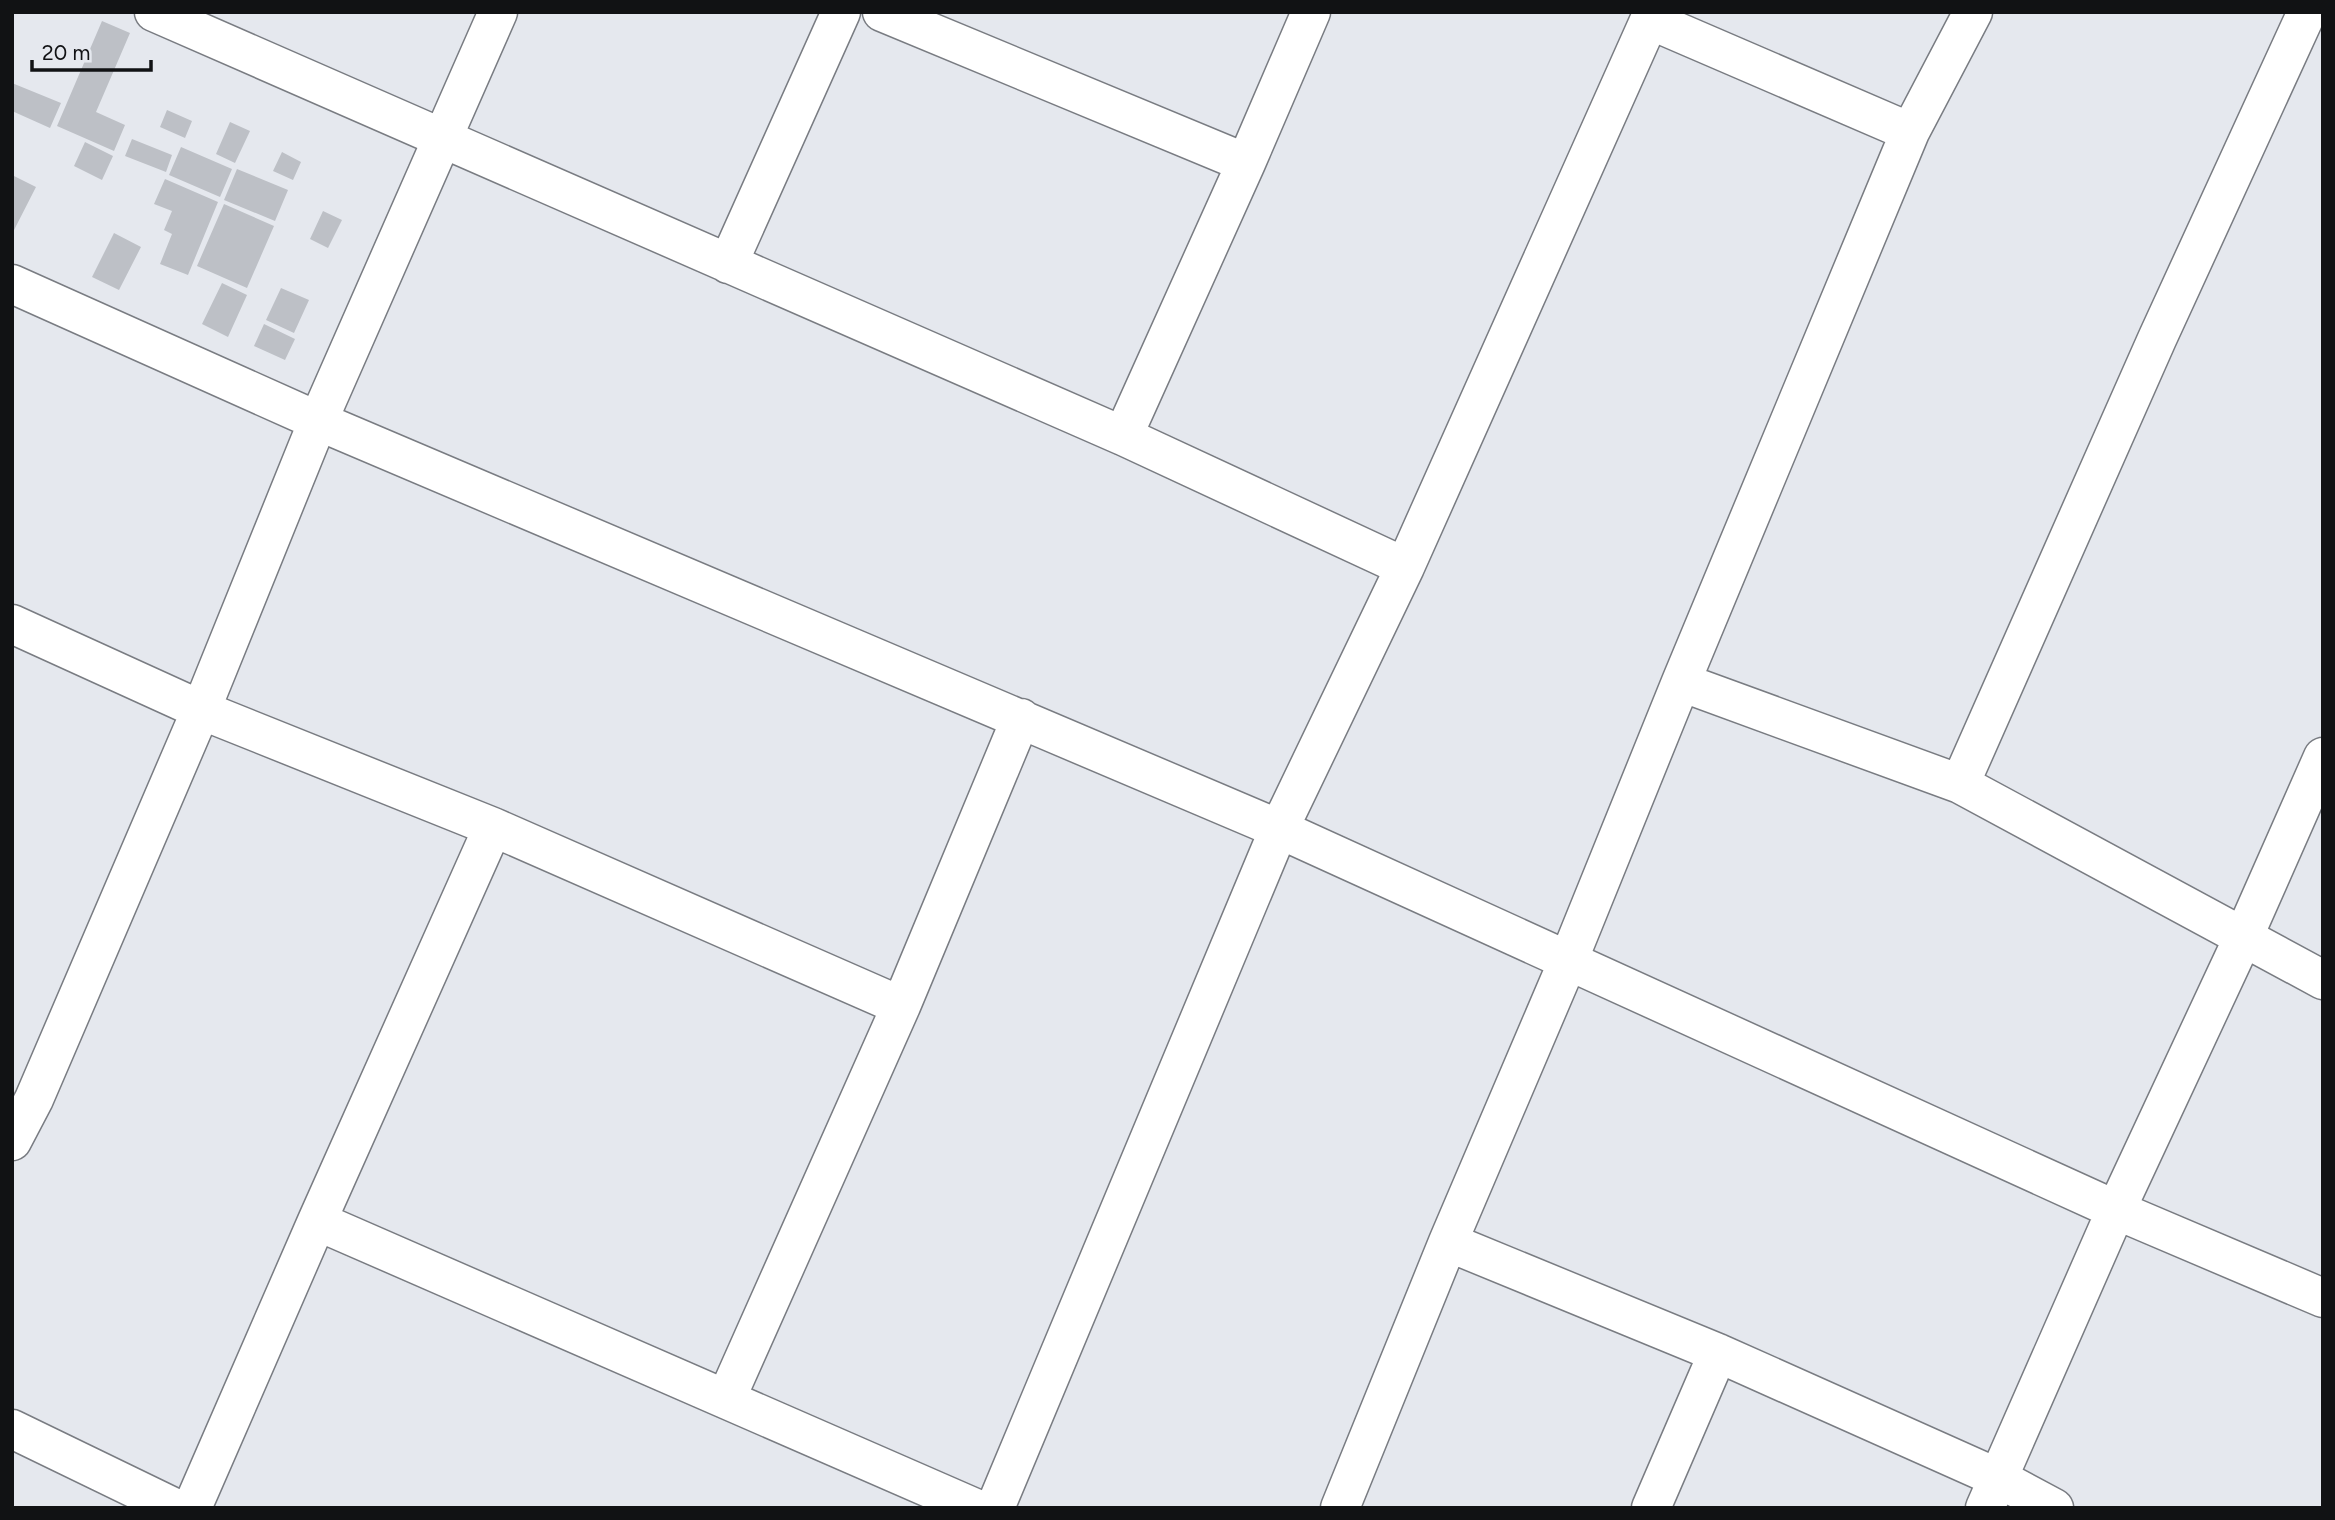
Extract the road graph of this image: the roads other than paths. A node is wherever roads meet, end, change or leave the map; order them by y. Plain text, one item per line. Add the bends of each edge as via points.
1 (154, 12) edge
2 (498, 12) edge
3 (841, 12) edge
4 (882, 12) edge
5 (1311, 12) edge
6 (1973, 12) edge
7 (2307, 12) edge
8 (1652, 16) edge
9 (1910, 132) junction
10 (441, 139) junction
11 (1246, 163) junction
12 (728, 264) junction
13 (12, 284) edge
14 (317, 421) junction
15 (1122, 436) junction
16 (1405, 567) junction
17 (12, 624) edge
18 (1681, 682) junction
19 (201, 710) junction
20 (1021, 718) junction
21 (2323, 757) edge
22 (1960, 783) junction
23 (493, 827) junction
24 (1279, 829) junction
25 (2244, 938) junction
26 (1568, 961) junction
27 (2323, 980) edge
28 (901, 1006) junction
29 (23, 1094) edge
30 (12, 1141) edge
31 (2116, 1210) junction
32 (317, 1221) junction
33 (1448, 1242) junction
34 (2323, 1298) edge
35 (1718, 1353) junction
36 (726, 1399) junction
37 (12, 1429) edge
38 (1992, 1493) edge
39 (175, 1508) edge
40 (192, 1508) edge
41 (975, 1508) edge
42 (995, 1508) edge
43 (1340, 1508) edge
44 (1651, 1508) edge
45 (2054, 1508) edge

1 - 10 street
2 - 10 street
3 - 12 street
4 - 11 street
5 - 11 street
6 - 9 street
7 - 22 street
8 - 9 street
8 - 16 street
9 - 18 street
10 - 12 street
10 - 14 street
11 - 15 street
12 - 15 street
13 - 14 street
14 - 19 street
14 - 20 street
15 - 16 street
16 - 24 street
17 - 19 street
18 - 22 street
18 - 26 street
19 - 23 street
19 - 29 street
20 - 24 street
20 - 28 street
21 - 25 street
22 - 25 street
23 - 28 street
23 - 32 street
24 - 26 street
24 - 42 street
25 - 27 street
25 - 31 street
26 - 31 street
26 - 33 street
28 - 36 street
29 - 30 street
31 - 34 street
31 - 38 street
32 - 36 street
32 - 40 street
33 - 35 street
33 - 43 street
35 - 38 street
35 - 44 street
36 - 41 street
37 - 39 street
38 - 45 street

